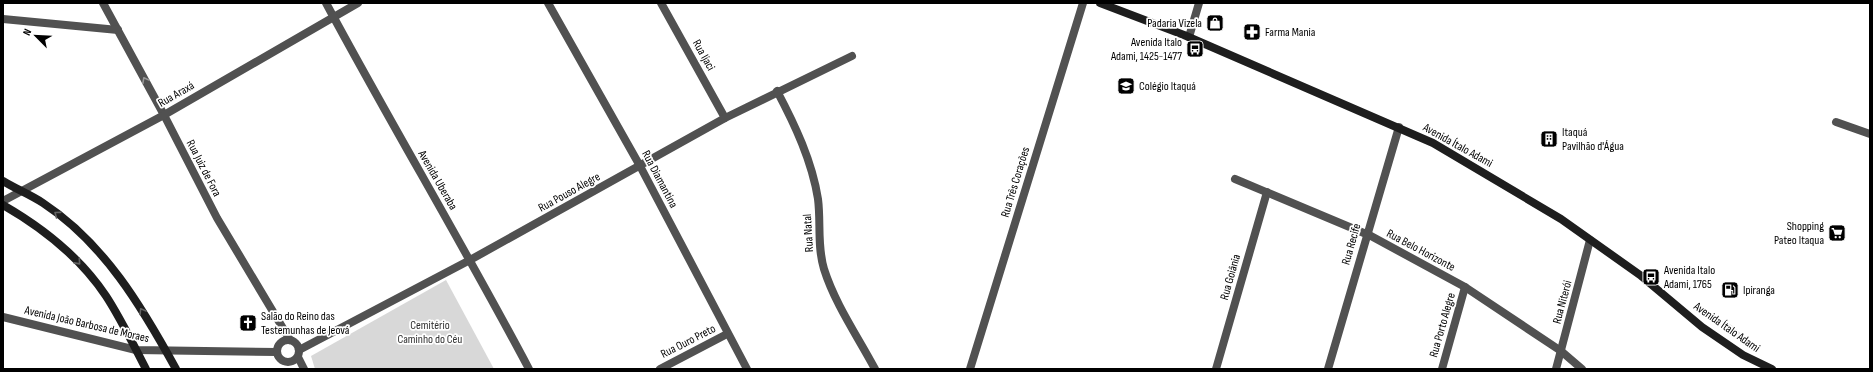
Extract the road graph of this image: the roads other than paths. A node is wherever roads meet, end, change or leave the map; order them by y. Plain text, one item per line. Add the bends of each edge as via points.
1 (103, 3) edge
2 (326, 3) edge
3 (358, 3) edge
4 (548, 3) edge
5 (661, 3) edge
6 (1084, 3) edge
7 (1100, 3) edge
8 (1199, 3) edge
9 (334, 17) junction
10 (3, 19) edge
11 (118, 30) junction
12 (1188, 37) junction
13 (852, 56) dead end
14 (777, 91) junction
15 (164, 115) junction
16 (726, 118) junction
17 (1836, 122) dead end
18 (1399, 127) junction
19 (1870, 134) edge
20 (640, 166) junction
21 (1234, 179) dead end
22 (3, 181) edge
23 (21, 191) junction
24 (1267, 192) junction
25 (3, 201) edge
26 (3, 205) edge
27 (1367, 235) junction
28 (1590, 240) junction
29 (470, 260) junction
30 (1465, 288) junction
31 (3, 317) edge
32 (728, 334) junction
33 (290, 340) junction
34 (136, 350) junction
35 (1561, 351) junction
36 (166, 352) junction
37 (277, 352) junction
38 (299, 353) junction
39 (146, 369) edge
40 (176, 369) edge
41 (304, 369) edge
42 (529, 369) edge
43 (660, 369) edge
44 (747, 369) edge
45 (875, 369) edge
46 (970, 369) edge
47 (1216, 369) edge
48 (1328, 369) edge
49 (1442, 369) edge
50 (1556, 369) edge
51 (1582, 369) edge
52 (1772, 369) edge

1 - 11 street, Rua Juiz de Fora
2 - 9 street, Avenida Uberaba
3 - 9 street, Rua Araxá
4 - 20 street, Rua Diamantina
5 - 16 street, Rua Ijaci
6 - 46 street, Rua Três Corações
7 - 12 main road, Avenida Ítalo Adami
8 - 12 street
9 - 15 street, Rua Araxá
9 - 29 street, Avenida Uberaba
10 - 11 street
15 -> 11 street, Rua Juiz de Fora
12 - 18 main road, Avenida Ítalo Adami
13 - 14 street, Rua Pouso Alegre
14 - 16 street, Rua Pouso Alegre
14 - 45 street, Rua Natal via 798,131 813,178 818,199 820,254 824,268
15 - 23 street, Rua Araxá
15 - 33 street, Rua Juiz de Fora via 217,218
16 - 20 street, Rua Pouso Alegre
17 - 19 street
18 - 27 street, Rua Recife
18 - 28 main road, Avenida Ítalo Adami via 1433,143 1504,185 1561,219
20 - 29 street, Rua Pouso Alegre
20 - 32 street, Rua Diamantina
21 - 24 street, Rua Belo Horizonte
22 - 23 main road
23 - 25 street, Rua Araxá
36 -> 23 main road via 130,290 90,243 49,207
24 - 27 street, Rua Belo Horizonte
24 - 47 street, Rua Goiânia
26 -> 34 main road via 27,219 72,256 105,295
27 - 30 street, Rua Belo Horizonte
27 - 48 street, Rua Recife
28 - 35 street, Rua Niterói
28 - 52 main road, Avenida Ítalo Adami via 1640,275 1702,326 1743,355
29 - 38 street, Rua Pouso Alegre
29 - 42 street, Avenida Uberaba
30 - 35 street, Rua Belo Horizonte
30 - 49 street, Rua Porto Alegre
31 - 34 street, Avenida João Barbosa de Moraes
32 - 43 street, Rua Ouro Preto
32 - 44 street, Rua Diamantina
33 - 37 street via 282,342
33 - 38 street via 296,344
34 - 36 street, Avenida João Barbosa de Moraes
34 - 39 main road
35 - 50 street, Rua Niterói
35 - 51 street, Rua Belo Horizonte
36 - 37 street
36 - 40 main road
37 - 38 street via 280,359 286,362 293,361
38 - 41 street

